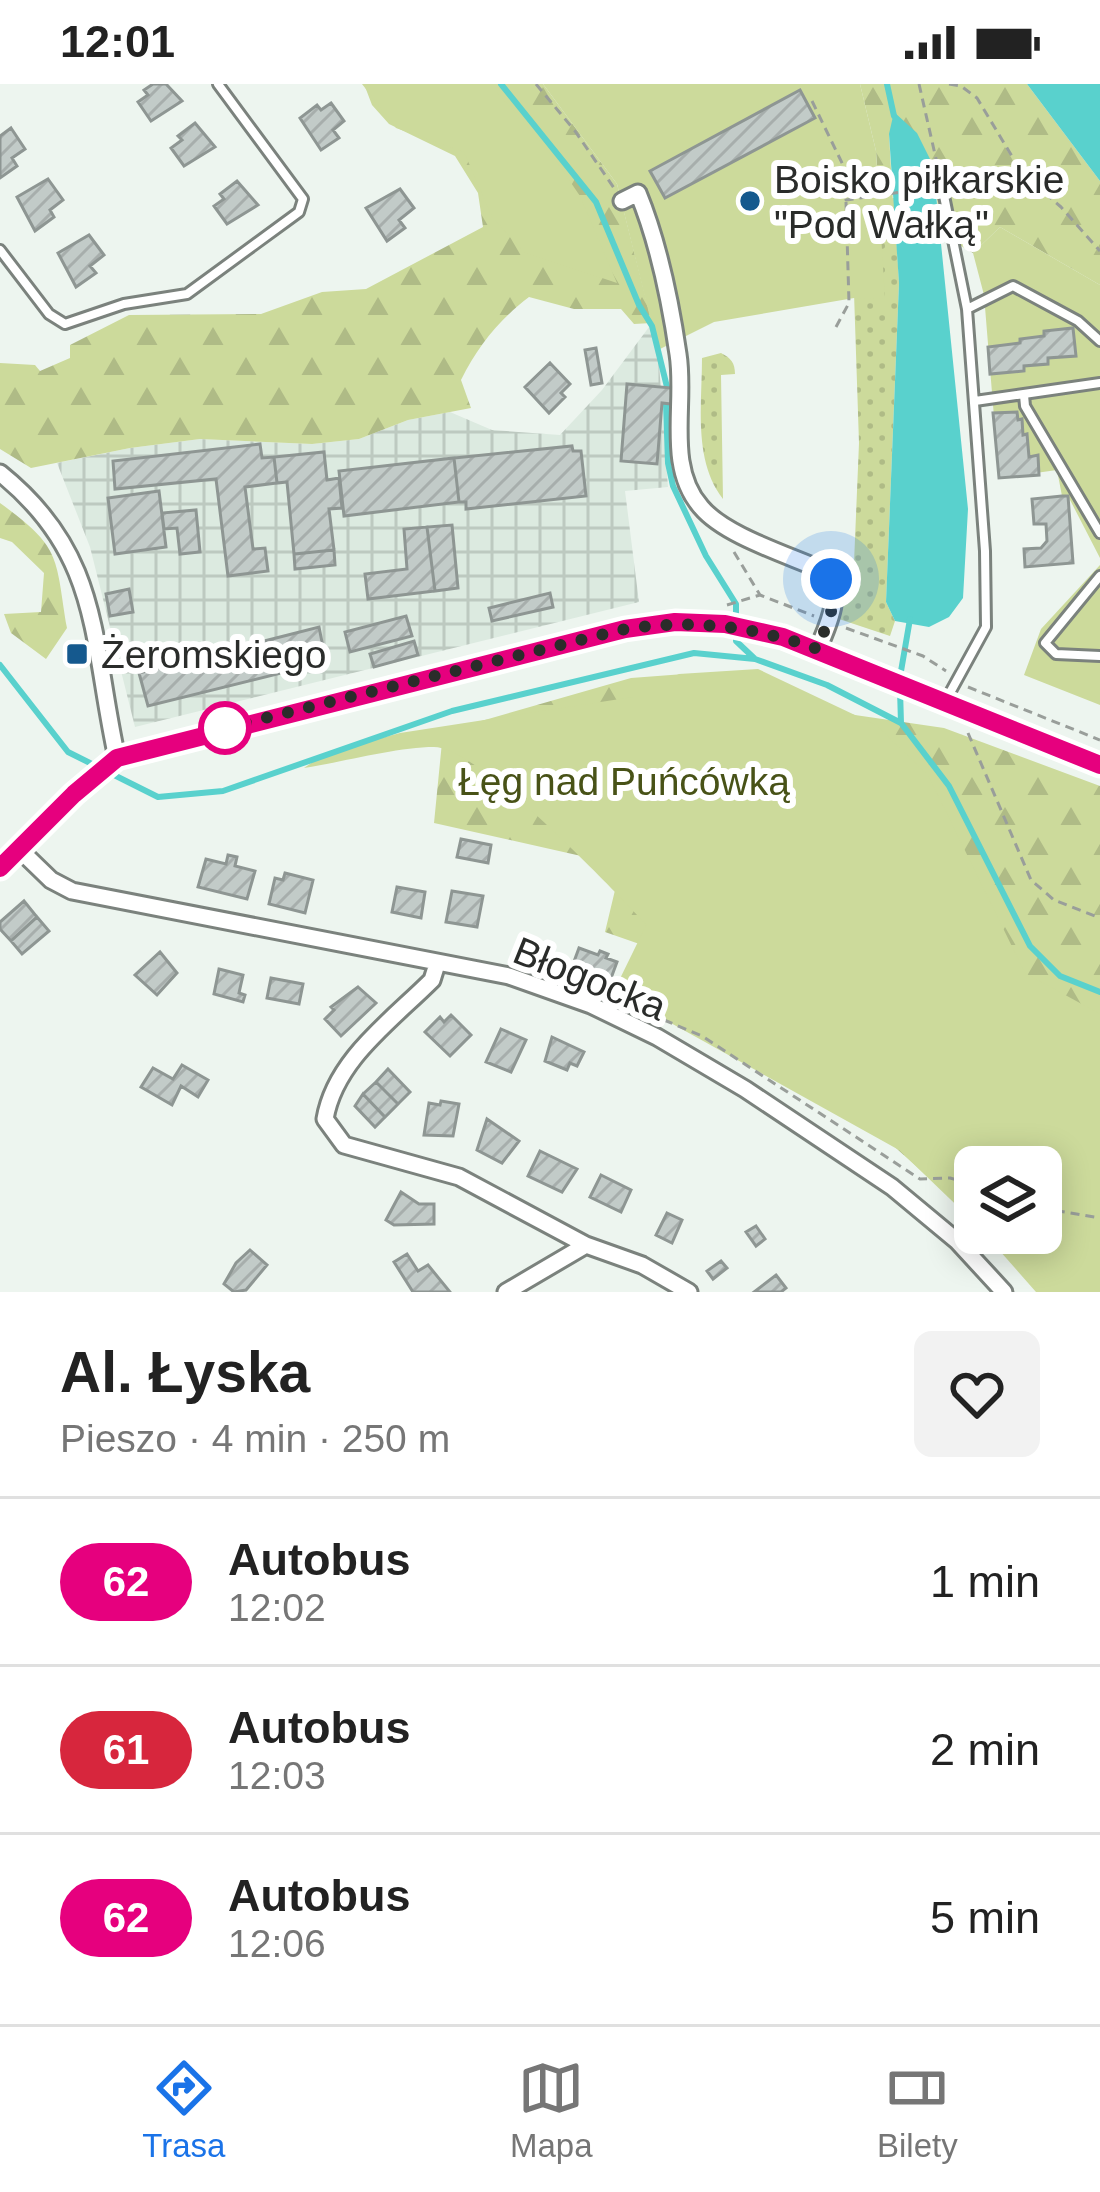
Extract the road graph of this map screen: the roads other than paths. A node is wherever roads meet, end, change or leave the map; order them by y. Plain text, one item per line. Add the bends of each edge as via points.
1 (218, 84) edge
2 (942, 187) road end
3 (622, 201) road end
4 (0, 250) edge
5 (967, 309) junction
6 (1100, 341) edge
7 (1100, 383) edge
8 (1024, 395) junction
9 (975, 401) junction
10 (0, 473) edge
11 (1100, 533) edge
12 (1100, 576) edge
13 (818, 649) junction
14 (1100, 656) edge
15 (945, 702) junction
16 (117, 758) junction
17 (1100, 765) edge
18 (19, 849) junction
19 (0, 868) edge
20 (437, 964) junction
21 (586, 1245) junction
22 (506, 1292) edge
23 (689, 1292) edge
24 (1004, 1292) edge

1 - 4 lane via 303,199 298,212 187,294 65,324
2 - 5 lane
3 - 13 street via 638,193 656,235 678,351 686,483 717,522 831,579 834,603
5 - 6 lane via 1013,286
5 - 9 lane
7 - 8 lane
8 - 9 lane
8 - 11 lane
9 - 15 lane via 986,627
10 - 16 street via 48,516 75,563
12 - 14 lane via 1045,643 1056,654
13 - 15 street
13 - 16 street via 728,614 625,629
15 - 17 street
16 - 18 street
18 - 19 street
18 - 20 street, Błogocka via 72,891
20 - 21 street via 432,980 343,1070 325,1119 344,1145 459,1177
20 - 24 street, Błogocka via 509,976 657,1037 892,1187
21 - 22 street
21 - 23 street

